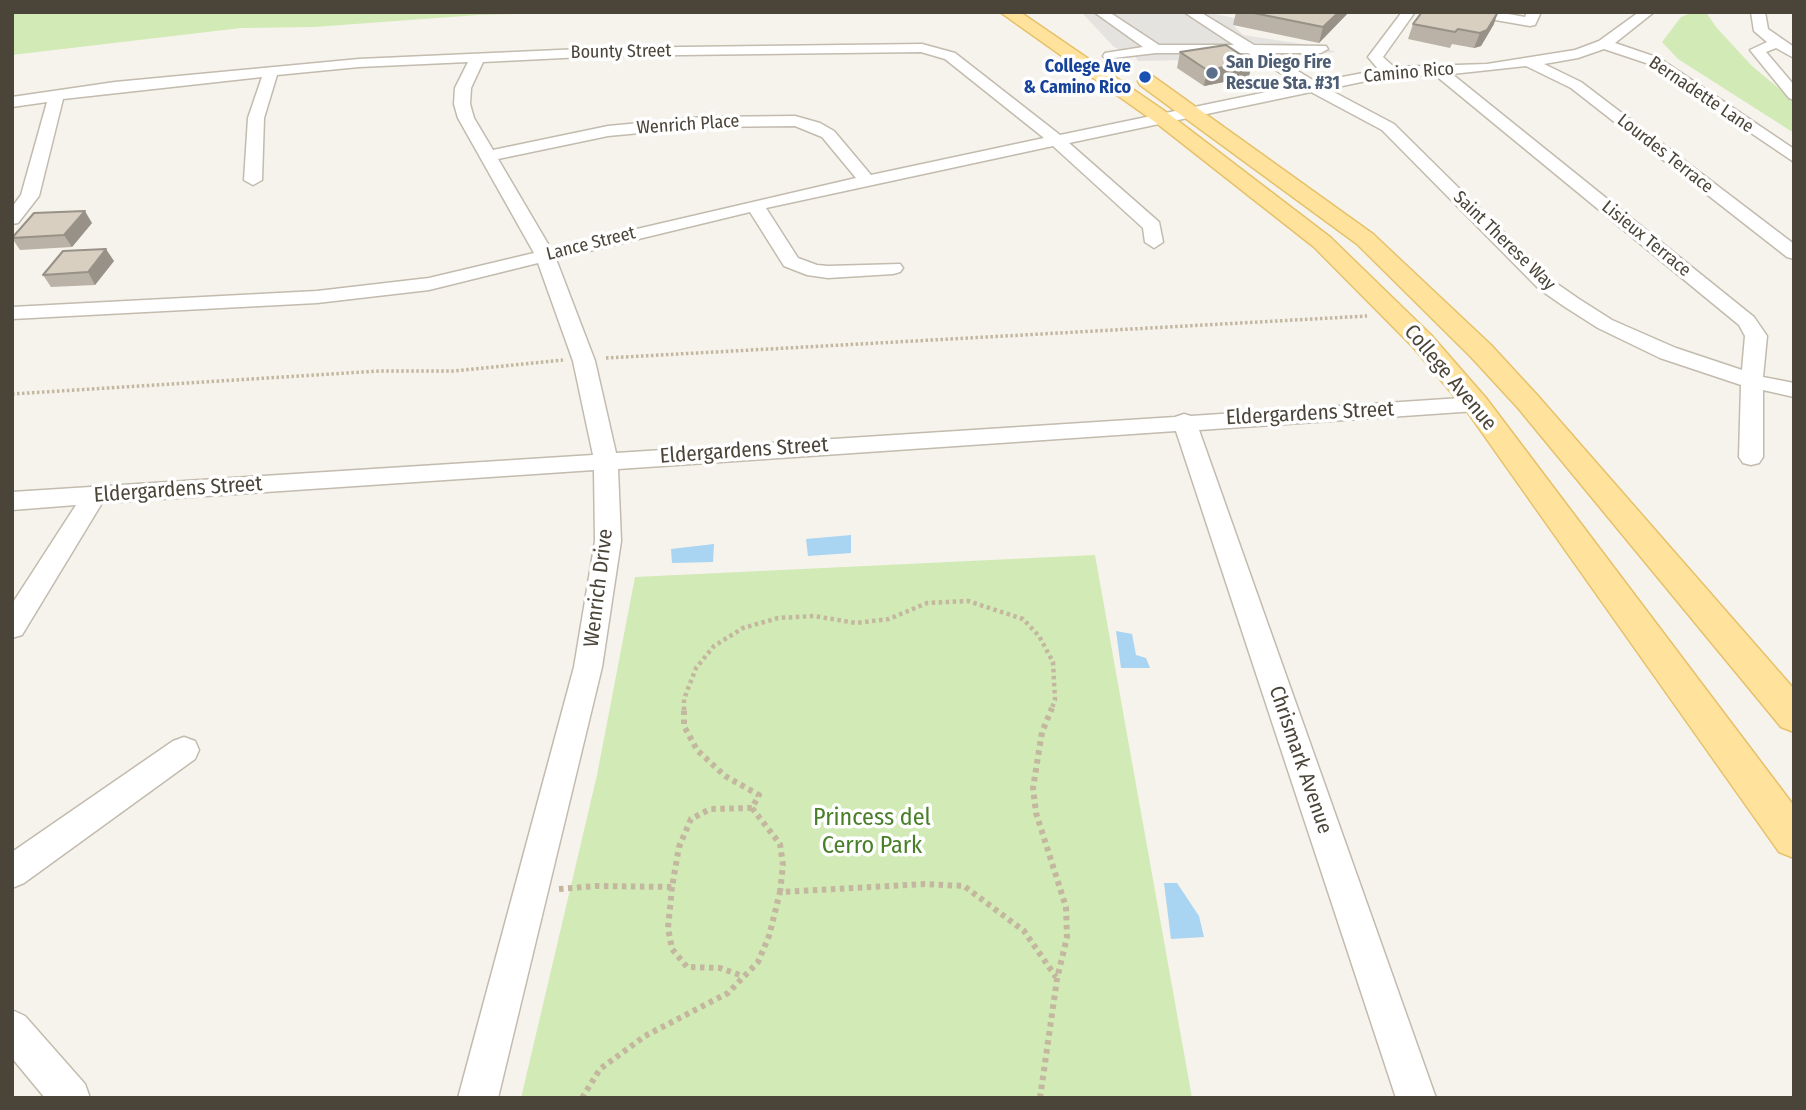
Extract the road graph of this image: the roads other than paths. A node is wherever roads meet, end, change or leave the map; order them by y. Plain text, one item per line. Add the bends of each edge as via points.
1 (1008, 12) edge
2 (1100, 12) edge
3 (1190, 12) edge
4 (1409, 12) edge
5 (1472, 12) edge
6 (1534, 12) edge
7 (1648, 12) edge
8 (1758, 12) edge
9 (1776, 43) junction
10 (1604, 44) junction
11 (1156, 49) junction
12 (1251, 50) junction
13 (1321, 50) dead end
14 (1105, 52) joint
15 (1794, 54) edge
16 (478, 57) junction
17 (1531, 63) junction
18 (1437, 69) junction
19 (271, 71) junction
20 (1390, 72) junction
21 (1313, 87) junction
22 (55, 95) junction
23 (1794, 95) edge
24 (12, 102) edge
25 (1192, 111) junction
26 (1161, 118) junction
27 (1056, 140) junction
28 (488, 156) junction
29 (1794, 157) edge
30 (253, 180) dead end
31 (866, 180) junction
32 (755, 205) junction
33 (12, 219) edge
34 (1154, 242) dead end
35 (1794, 253) edge
36 (545, 255) junction
37 (892, 268) dead end
38 (12, 313) edge
39 (1752, 381) junction
40 (1794, 390) edge
41 (1476, 404) junction
42 (1184, 421) junction
43 (1751, 457) dead end
44 (606, 460) junction
45 (95, 495) junction
46 (12, 501) edge
47 (12, 627) edge
48 (1794, 716) edge
49 (184, 750) dead end
50 (1794, 839) edge
51 (12, 872) edge
52 (12, 1029) edge
53 (71, 1098) edge
54 (478, 1098) edge
55 (1416, 1098) edge

1 - 26 main road, College Avenue
2 - 11 street
3 - 12 street, Saint Therese Way
4 - 20 street via 1375,57
5 - 6 street via 1530,22
7 - 10 street, Camino Rico
8 - 9 street via 1761,31
9 - 15 street
9 - 23 street via 1757,50
10 - 17 street, Camino Rico
10 - 29 street, Bernadette Lane via 1654,61
11 - 12 street
11 - 14 street
12 - 13 street
12 - 21 street, Saint Therese Way
14 - 25 main road, College Avenue
16 - 19 street, Bounty Street
16 - 27 street, Bounty Street via 922,48 950,56
16 - 28 street, Wenrich Drive via 463,88 462,104
17 - 18 street, Camino Rico
17 - 35 street, Lourdes Terrace via 1576,85
18 - 20 street, Camino Rico
18 - 39 street, Lisieux Terrace via 1747,321 1756,336
19 - 22 street, Bounty Street
19 - 30 street via 256,118
20 - 21 street, Camino Rico
21 - 25 street, Camino Rico
21 - 39 street, Saint Therese Way via 1388,127 1546,285 1572,303 1668,353
22 - 24 street, Bounty Street
22 - 33 street via 30,195
25 - 26 street, Camino Rico
25 - 48 main road, College Avenue via 1365,239 1481,351
26 - 27 street, Lance Street
26 - 41 main road, College Avenue via 1322,242 1422,341
27 - 31 street, Lance Street
27 - 34 street, Bounty Street via 1152,226
28 - 31 street, Wenrich Place via 608,131 703,122 795,121 828,134
28 - 36 street, Wenrich Drive
31 - 32 street, Lance Street
32 - 36 street, Lance Street
32 - 37 street via 791,262 828,272
36 - 38 street, Lance Street via 388,290
36 - 44 street, Wenrich Drive via 583,359
39 - 40 street, Saint Therese Way
39 - 43 street, Lisieux Terrace
41 - 42 street, Eldergardens Street
41 - 50 main road, College Avenue
42 - 44 street, Eldergardens Street
42 - 55 street, Chrismark Avenue
44 - 45 street, Eldergardens Street
44 - 54 street, Wenrich Drive via 608,541 588,667
45 - 46 street, Eldergardens Street
45 - 47 street
49 - 51 street
52 - 53 street

